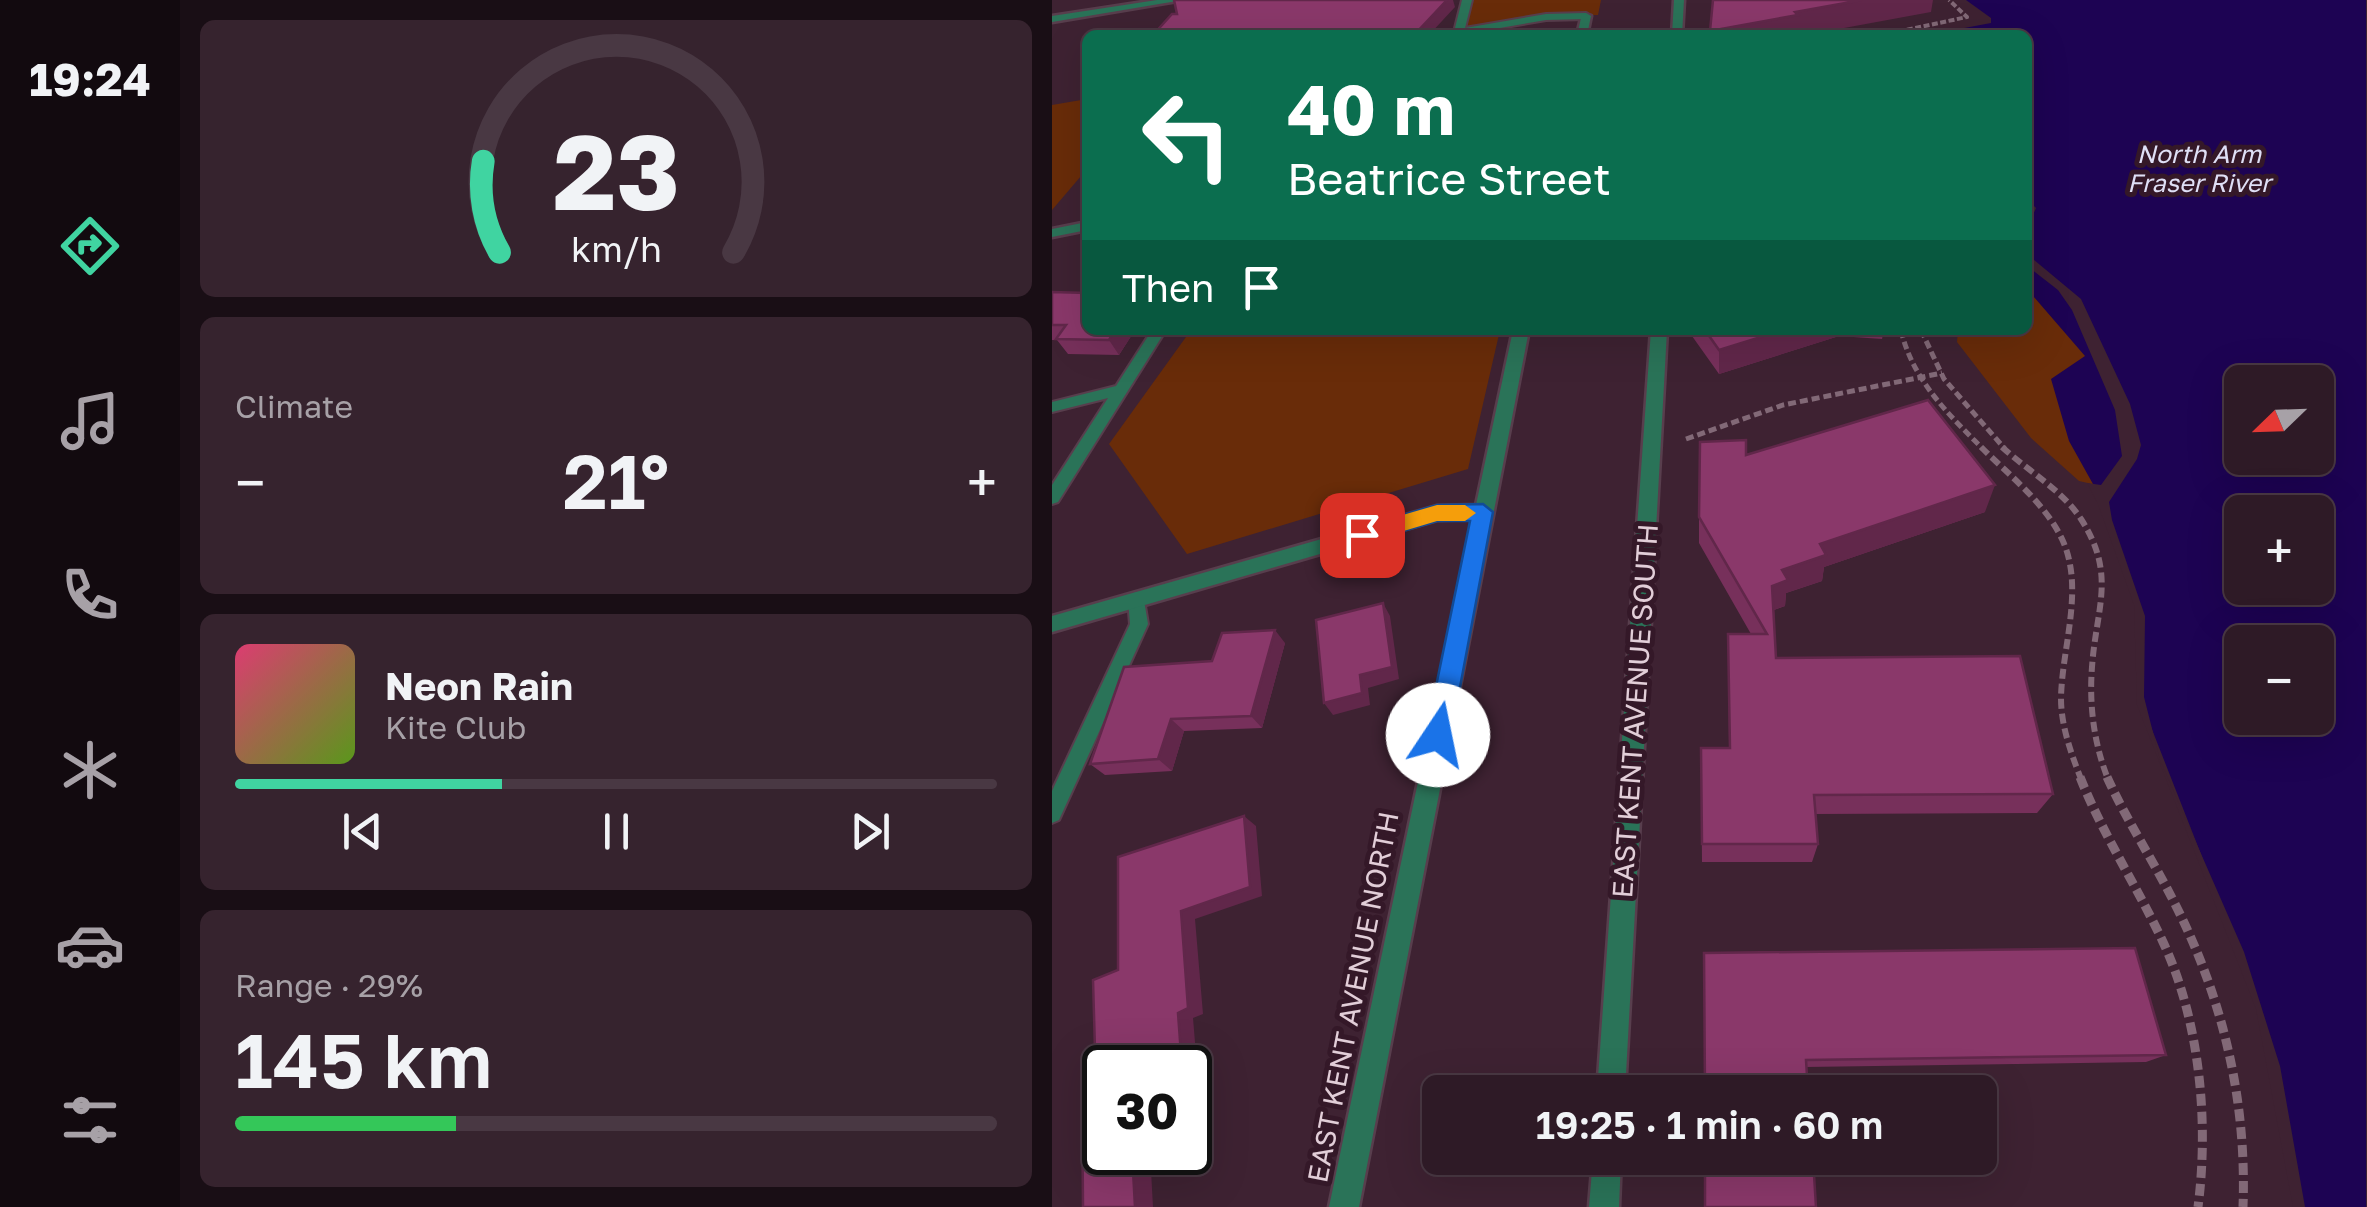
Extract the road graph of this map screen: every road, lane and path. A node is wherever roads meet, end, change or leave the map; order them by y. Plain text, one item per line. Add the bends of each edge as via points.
1 (1178, 0) edge
2 (1467, 0) edge
3 (1680, 0) edge
4 (1949, 0) edge
5 (1120, 4) edge
6 (1586, 16) joint
7 (1052, 19) edge
8 (1460, 30) edge
9 (1470, 30) edge
10 (1583, 30) edge
11 (1677, 30) edge
12 (1906, 30) edge
13 (1082, 227) edge
14 (1052, 232) edge
15 (1155, 335) edge
16 (1520, 335) edge
17 (1659, 335) edge
18 (1901, 335) edge
19 (1922, 335) edge
20 (1942, 373) junction
21 (1920, 376) junction
22 (1116, 391) junction
23 (1052, 407) edge
24 (1686, 439) dead end
25 (1052, 498) edge
26 (1483, 512) junction
27 (1137, 600) junction
28 (1052, 624) edge
29 (1052, 813) edge
30 (1612, 1075) edge
31 (1606, 1175) edge
32 (1344, 1207) edge
33 (1604, 1207) edge
34 (2198, 1207) edge
35 (2243, 1207) edge

1 - 5 street
2 - 8 lane
3 - 11 street
4 - 12 path via 1967,17
5 - 7 street
6 - 9 lane
6 - 10 street
13 - 14 street
15 - 22 lane
16 - 26 street, EAST KENT AVENUE NORTH
17 - 30 street, EAST KENT AVENUE SOUTH
18 - 21 path
19 - 20 path
20 - 21 path
20 - 35 path via 2015,460 2072,505 2104,574 2092,657 2099,752 2208,977 2236,1073
21 - 24 path via 1783,406
21 - 34 path via 1970,438 2043,508 2063,541 2072,583 2064,723 2103,831 2167,952 2197,1076 2203,1179
22 - 23 lane
22 - 25 lane
26 - 27 street via 1437,513
26 - 32 street, EAST KENT AVENUE NORTH
27 - 28 street
27 - 29 lane via 1139,624
31 - 33 street

